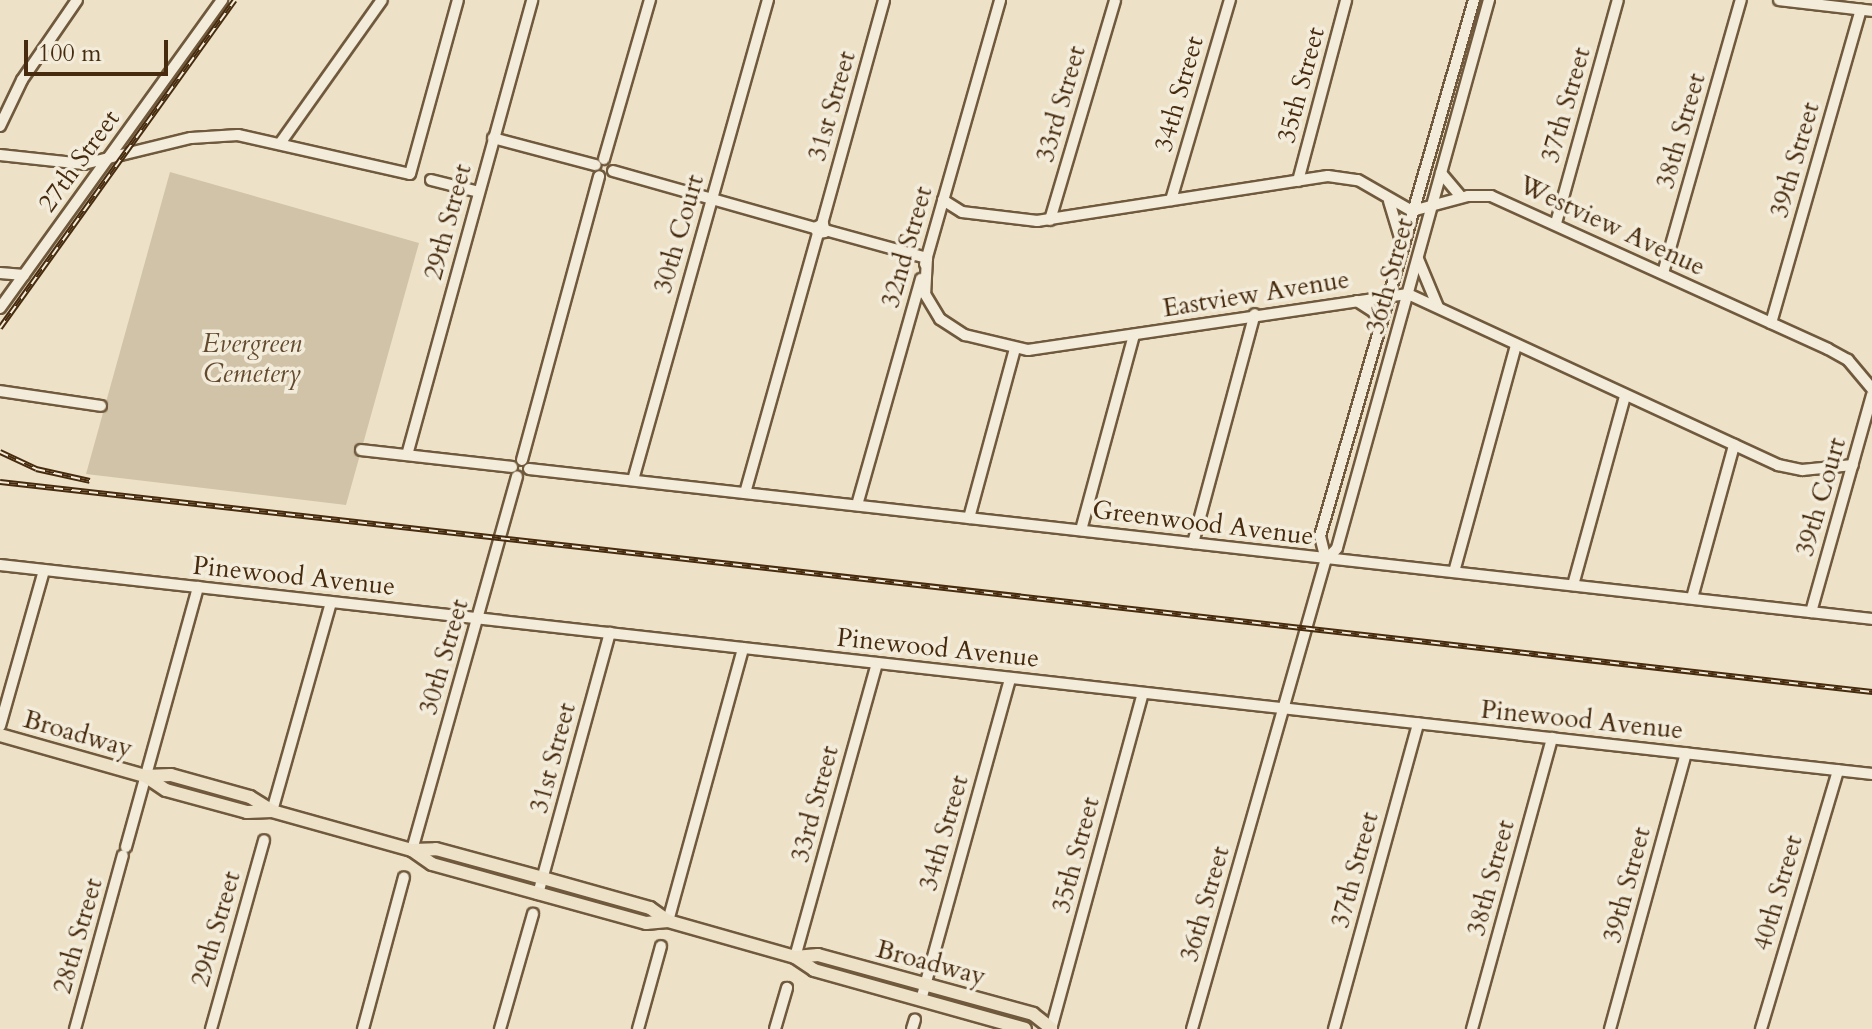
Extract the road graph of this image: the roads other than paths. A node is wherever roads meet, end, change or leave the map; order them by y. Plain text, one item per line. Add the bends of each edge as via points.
1 (77, 0) edge
2 (222, 0) edge
3 (382, 0) edge
4 (458, 0) edge
5 (532, 0) edge
6 (650, 0) edge
7 (768, 0) edge
8 (884, 0) edge
9 (1000, 0) edge
10 (1115, 0) edge
11 (1230, 0) edge
12 (1346, 0) edge
13 (1474, 0) edge
14 (1489, 0) edge
15 (1618, 0) edge
16 (1741, 0) edge
17 (1779, 0) edge
18 (1866, 10) edge
19 (0, 126) edge
20 (493, 138) junction
21 (281, 142) junction
22 (0, 155) edge
23 (107, 160) junction
24 (599, 167) junction
25 (1441, 173) junction
26 (431, 180) dead end
27 (1298, 181) junction
28 (479, 192) junction
29 (1461, 197) junction
30 (712, 198) junction
31 (943, 200) junction
32 (1171, 200) junction
33 (1389, 201) junction
34 (1431, 210) junction
35 (1412, 211) junction
36 (1050, 220) junction
37 (1556, 223) junction
38 (820, 229) junction
39 (1402, 244) junction
40 (1417, 257) junction
41 (927, 258) junction
42 (0, 273) edge
43 (1663, 273) junction
44 (24, 275) junction
45 (1388, 294) junction
46 (1408, 294) junction
47 (1357, 301) junction
48 (0, 308) edge
49 (1439, 309) junction
50 (1255, 314) junction
51 (1771, 323) junction
52 (1379, 327) junction
53 (1134, 335) junction
54 (1516, 346) junction
55 (1015, 349) junction
56 (1872, 389) edge
57 (0, 391) edge
58 (1872, 395) edge
59 (1625, 396) junction
60 (101, 406) dead end
61 (1867, 436) edge
62 (1734, 445) junction
63 (361, 450) dead end
64 (407, 455) junction
65 (1853, 465) junction
66 (520, 468) junction
67 (633, 480) junction
68 (745, 493) junction
69 (857, 505) junction
70 (969, 518) junction
71 (1081, 530) junction
72 (1193, 543) junction
73 (1326, 560) junction
74 (0, 565) edge
75 (44, 570) junction
76 (1454, 572) junction
77 (1573, 585) junction
78 (198, 587) junction
79 (1692, 598) junction
80 (331, 602) junction
81 (1811, 612) junction
82 (479, 619) junction
83 (1872, 619) edge
84 (610, 633) junction
85 (743, 648) junction
86 (877, 663) junction
87 (1010, 678) junction
88 (1143, 693) junction
89 (1283, 709) junction
90 (1418, 723) junction
91 (0, 726) edge
92 (0, 735) edge
93 (1552, 738) junction
94 (1686, 753) junction
95 (1838, 770) junction
96 (1872, 774) edge
97 (145, 776) junction
98 (272, 811) junction
99 (264, 840) dead end
100 (412, 850) junction
101 (404, 877) dead end
102 (543, 878) junction
103 (538, 894) junction
104 (533, 914) dead end
105 (668, 921) junction
106 (661, 946) dead end
107 (795, 957) junction
108 (925, 984) junction
109 (787, 988) dead end
110 (921, 1000) junction
111 (75, 1029) edge
112 (211, 1029) edge
113 (363, 1029) edge
114 (500, 1029) edge
115 (638, 1029) edge
116 (775, 1029) edge
117 (1025, 1029) edge
118 (1042, 1029) edge
119 (1052, 1029) edge
120 (1192, 1029) edge
121 (1334, 1029) edge
122 (1472, 1029) edge
123 (1610, 1029) edge
124 (1761, 1029) edge

1 - 19 street via 22,80
2 - 23 street, 27th Street
3 - 21 street
4 - 21 street via 410,174
5 - 20 street, 29th Street
6 - 24 street, 30th Street
7 - 30 street, 30th Court
8 - 38 street, 31st Street
9 - 31 street, 32nd Street
10 - 36 street, 33rd Street
11 - 32 street, 34th Street
12 - 27 street, 35th Street
13 - 35 street, 36th Street
14 - 25 street, 36th Street
15 - 37 street, 37th Street
16 - 43 street, 38th Street
17 - 18 street
18 - 51 street, 39th Street
20 - 24 street
20 - 28 street, 29th Street
21 - 23 street via 214,135
22 - 23 street via 84,164
23 - 44 street, 27th Street
24 - 30 street via 607,177 613,171
24 - 66 street, 30th Street
25 - 29 street
25 - 34 street, 36th Street
26 - 28 street
27 - 32 street, Westview Avenue
27 - 33 street, Westview Avenue via 1343,176
28 - 64 street, 29th Street
29 - 34 street, Westview Avenue
29 - 37 street, Westview Avenue via 1491,196
30 - 38 street
30 - 67 street, 30th Court
31 - 36 street, Westview Avenue via 962,212
31 - 41 street, 32nd Street
32 - 36 street, Westview Avenue
33 - 35 street, Westview Avenue
33 - 39 street
34 - 35 street, Westview Avenue
34 - 40 street, 36th Street
35 - 39 street, 36th Street
37 - 43 street, Westview Avenue
38 - 41 street
38 - 68 street, 31st Street
39 - 45 street, 36th Street
40 - 46 street, 36th Street
40 - 49 street
41 - 55 street, Eastview Avenue via 925,294 940,319 965,335
41 - 69 street, 32nd Street
42 - 44 street
43 - 51 street, Westview Avenue
44 - 48 street, 27th Street
45 - 46 street, Eastview Avenue
45 - 47 street, Eastview Avenue
45 - 52 street, 36th Street
46 - 49 street, Eastview Avenue
46 - 73 street, 36th Street via 1337,548
47 - 50 street, Eastview Avenue
47 - 52 street via 1374,312
49 - 54 street, Eastview Avenue
50 - 53 street, Eastview Avenue
50 - 72 street
51 - 56 street, Westview Avenue via 1848,360
52 - 73 street, 36th Street via 1320,536
53 - 55 street, Eastview Avenue via 1043,350
53 - 71 street
54 - 59 street, Eastview Avenue
54 - 76 street
55 - 70 street
57 - 60 street
58 - 61 street, 39th Court
59 - 62 street, Eastview Avenue
59 - 77 street
61 - 65 street, 39th Court
62 - 65 street, Eastview Avenue via 1794,470
62 - 79 street
63 - 64 street, Greenwood Avenue
64 - 66 street, Greenwood Avenue
65 - 81 street, 39th Court
66 - 67 street, Greenwood Avenue
66 - 82 street, 30th Street
67 - 68 street, Greenwood Avenue
68 - 69 street, Greenwood Avenue
69 - 70 street, Greenwood Avenue
70 - 71 street, Greenwood Avenue
71 - 72 street, Greenwood Avenue
72 - 73 street, Greenwood Avenue
73 - 76 street, Greenwood Avenue
73 - 89 street, 36th Street
74 - 75 street, Pinewood Avenue
75 - 78 street, Pinewood Avenue
75 - 91 street
76 - 77 street, Greenwood Avenue
77 - 79 street, Greenwood Avenue
78 - 80 street, Pinewood Avenue
78 - 97 street, 28th Street
79 - 81 street, Greenwood Avenue
80 - 82 street, Pinewood Avenue
80 - 98 street
81 - 83 street, Greenwood Avenue
82 - 84 street, Pinewood Avenue
82 - 100 street, 30th Street
84 - 85 street, Pinewood Avenue
84 - 102 street, 31st Street
85 - 86 street, Pinewood Avenue
85 - 105 street
86 - 87 street, Pinewood Avenue
86 - 107 street, 33rd Street
87 - 88 street, Pinewood Avenue
87 - 108 street, 34th Street
88 - 89 street, Pinewood Avenue
88 - 119 street, 35th Street
89 - 90 street, Pinewood Avenue
89 - 120 street, 36th Street
90 - 93 street, Pinewood Avenue
90 - 121 street, 37th Street
92 - 97 main road, Broadway
93 - 94 street, Pinewood Avenue
93 - 122 street, 38th Street
94 - 95 street, Pinewood Avenue
94 - 123 street, 39th Street
95 - 96 street, Pinewood Avenue
95 - 124 street, 40th Street
97 - 98 main road, Broadway via 197,782 250,797
97 - 111 street, 28th Street
98 - 100 main road, Broadway
99 - 112 street, 29th Street
100 - 102 main road, Broadway via 436,849
100 - 103 main road, Broadway via 432,864
101 - 113 street
102 - 103 street, 31st Street
102 - 105 main road, Broadway via 650,908
103 - 105 main road, Broadway via 646,923
104 - 114 street
105 - 107 main road, Broadway
106 - 115 street
107 - 108 main road, Broadway via 818,955
107 - 110 main road, Broadway via 814,970
108 - 110 street, 34th Street
108 - 119 main road, Broadway via 1033,1014
109 - 116 street
110 - 117 main road, Broadway
118 - 119 main road

